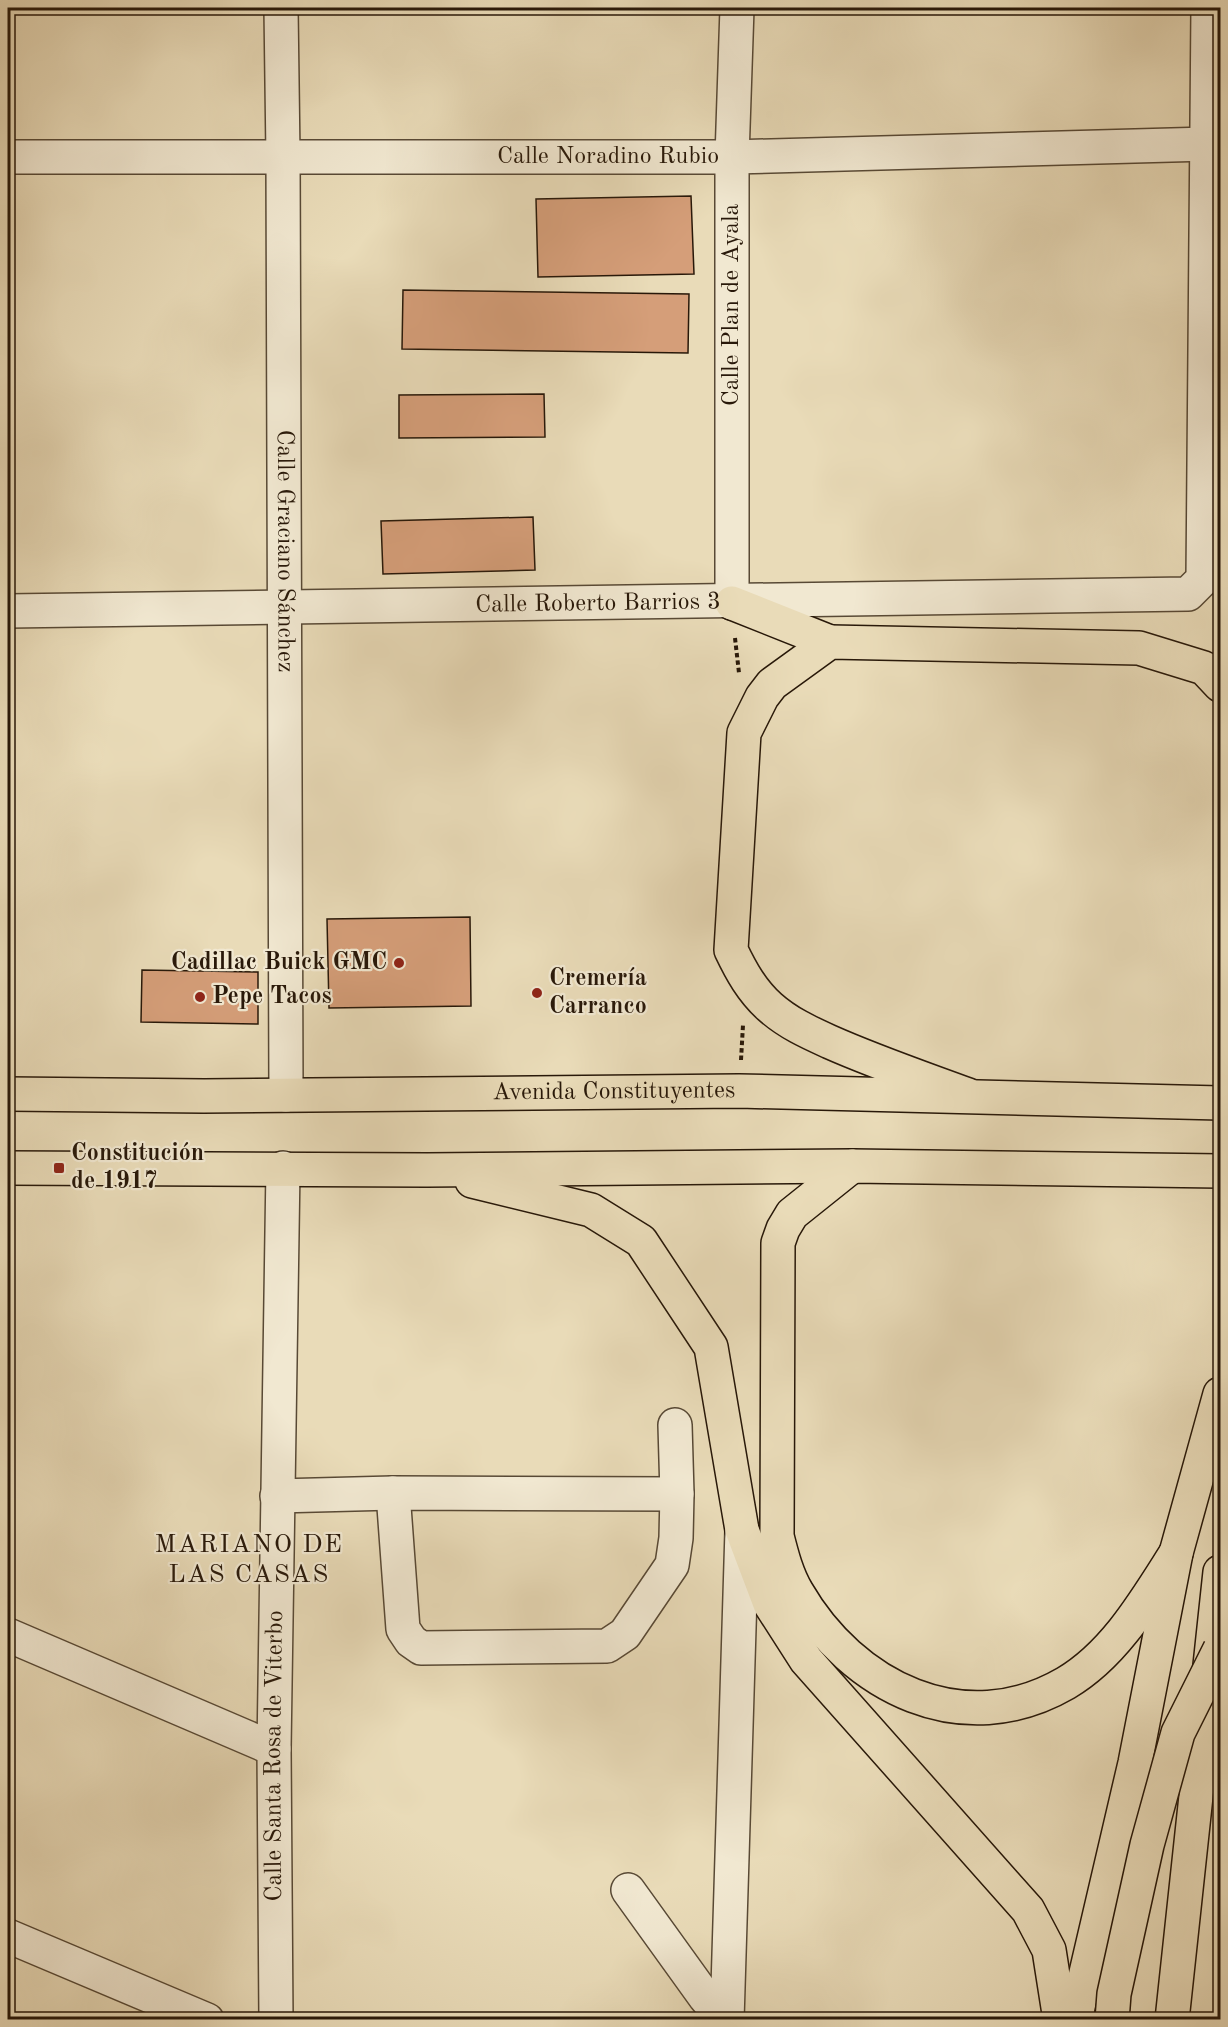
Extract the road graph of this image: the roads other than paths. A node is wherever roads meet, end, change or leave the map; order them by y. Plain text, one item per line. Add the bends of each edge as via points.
1 (280, 8) edge
2 (737, 8) edge
3 (1208, 8) edge
4 (1208, 144) junction
5 (284, 156) junction
6 (8, 157) edge
7 (732, 157) junction
8 (732, 603) junction
9 (284, 609) junction
10 (8, 610) edge
11 (830, 642) junction
12 (1221, 685) edge
13 (8, 1094) edge
14 (286, 1095) junction
15 (968, 1095) junction
16 (1221, 1103) edge
17 (852, 1166) junction
18 (8, 1168) edge
19 (283, 1168) junction
20 (427, 1170) junction
21 (1221, 1171) edge
22 (1221, 1394) edge
23 (675, 1425) dead end
24 (393, 1493) junction
25 (677, 1494) junction
26 (278, 1496) junction
27 (742, 1530) junction
28 (1176, 1553) junction
29 (1221, 1572) edge
30 (8, 1635) edge
31 (1221, 1649) edge
32 (274, 1749) junction
33 (628, 1890) dead end
34 (8, 1936) edge
35 (207, 2019) edge
36 (276, 2019) edge
37 (726, 2019) edge
38 (1060, 2019) edge
39 (1075, 2019) edge
40 (1112, 2019) edge
41 (1172, 2019) edge

1 - 5 street, Calle Graciano Sánchez
2 - 7 street, Calle Plan de Ayala
3 - 4 street
4 - 7 street, Calle Noradino Rubio
4 - 8 street, Calle Roberto Barrios 3 via 1203,579 1188,594
5 - 6 street, Calle Noradino Rubio
5 - 7 street, Calle Noradino Rubio
5 - 9 street, Calle Graciano Sánchez
7 - 8 street, Calle Plan de Ayala
8 - 9 street, Calle Roberto Barrios 3
8 - 11 main road
9 - 10 street, Calle Roberto Barrios 3
9 - 14 street, Calle Graciano Sánchez
11 - 12 main road via 1139,648 1204,668
11 - 15 main road via 772,684 744,733 731,950 750,986 792,1024 857,1054
13 - 14 main road, Avenida Constituyentes
14 - 15 main road, Avenida Constituyentes via 739,1091
15 - 16 main road, Avenida Constituyentes
17 - 20 main road
17 - 21 main road
17 - 28 main road via 792,1215 778,1243 777,1536 796,1590 818,1623 873,1674 922,1700 979,1710 1009,1705 1038,1697 1091,1665 1147,1599
18 - 19 main road
19 - 20 main road
19 - 26 street, Calle Santa Rosa de Viterbo
20 - 27 main road via 591,1210 641,1241 711,1347
22 - 28 main road
23 - 25 street
24 - 25 street
24 - 25 street via 403,1629 421,1648 607,1646 617,1640 672,1565
24 - 26 street
26 - 32 street, Calle Santa Rosa de Viterbo
27 - 37 street
27 - 38 main road via 770,1604 806,1660 1028,1910 1049,1950
28 - 39 main road via 1135,1763
29 - 41 main road
30 - 32 street
31 - 40 main road, bridge via 1178,1733 1147,1845
32 - 36 street, Calle Santa Rosa de Viterbo
33 - 37 street via 705,1997
34 - 35 street

